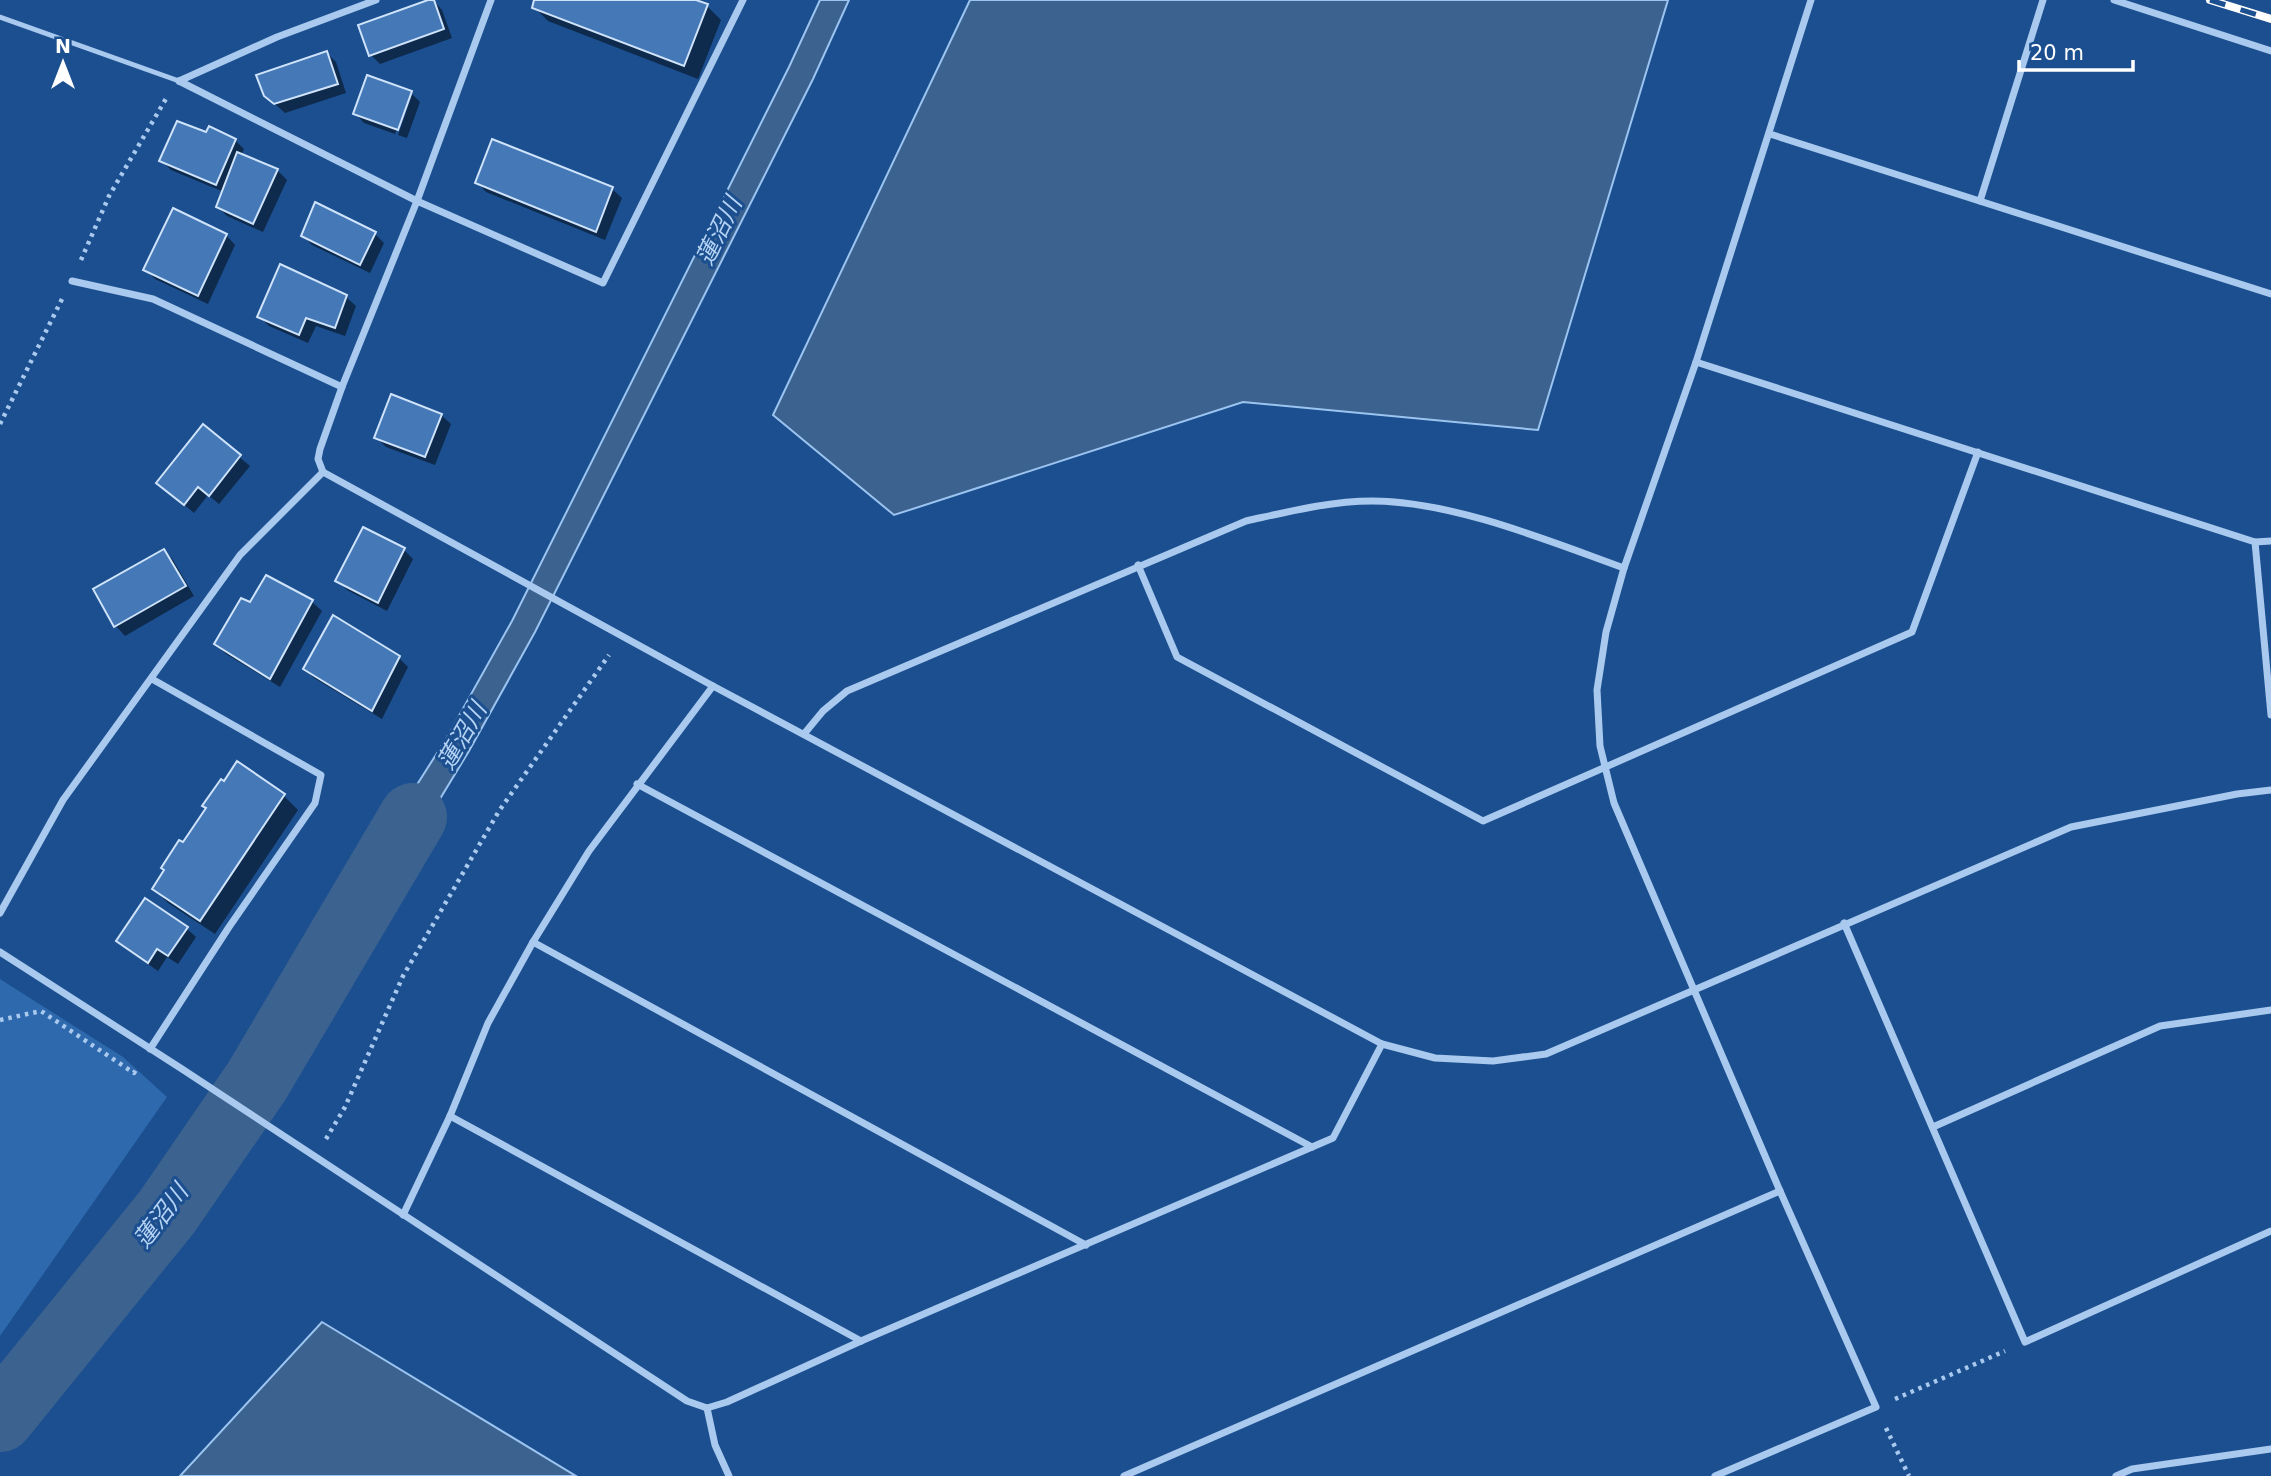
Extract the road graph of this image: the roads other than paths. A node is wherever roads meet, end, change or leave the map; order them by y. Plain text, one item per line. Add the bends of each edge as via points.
1 (376, 0) edge
2 (491, 0) edge
3 (743, 0) edge
4 (1811, 0) edge
5 (2043, 0) edge
6 (2114, 0) edge
7 (0, 17) edge
8 (2271, 51) edge
9 (179, 81) junction
10 (1770, 134) junction
11 (417, 201) junction
12 (1980, 201) junction
13 (72, 281) road end
14 (2271, 294) edge
15 (1696, 362) junction
16 (342, 387) junction
17 (1978, 452) junction
18 (323, 472) junction
19 (2271, 541) edge
20 (2255, 542) junction
21 (1138, 565) junction
22 (1624, 568) junction
23 (152, 679) junction
24 (713, 686) junction
25 (2271, 715) edge
26 (804, 734) junction
27 (1604, 766) junction
28 (637, 784) junction
29 (2271, 790) edge
30 (0, 913) edge
31 (1844, 923) junction
32 (533, 942) junction
33 (0, 952) edge
34 (1694, 991) junction
35 (2271, 1010) edge
36 (1382, 1044) junction
37 (150, 1049) junction
38 (450, 1116) junction
39 (1933, 1127) junction
40 (1312, 1147) junction
41 (1780, 1191) junction
42 (403, 1215) junction
43 (2271, 1231) edge
44 (1086, 1245) junction
45 (861, 1341) junction
46 (707, 1408) junction
47 (2271, 1449) edge
48 (729, 1476) edge
49 (1125, 1476) edge
50 (1715, 1476) edge
51 (2116, 1476) edge

1 - 9 street
2 - 11 street
3 - 11 street via 603,283
4 - 10 street
5 - 12 street
6 - 8 street
7 - 9 lane
9 - 11 street
10 - 12 street
10 - 15 street
11 - 16 street
12 - 14 street
13 - 16 street via 153,299
15 - 17 street
15 - 22 street
16 - 18 street via 320,449
17 - 20 street
17 - 27 street via 1912,632
18 - 23 street via 240,555
18 - 24 street
19 - 20 street
20 - 25 street
21 - 22 street via 1246,521 1372,501 1436,507
21 - 26 street via 847,691
21 - 27 street via 1177,657 1483,821
22 - 27 street via 1605,632 1597,690
23 - 30 street via 63,800
23 - 37 street via 321,775 315,803
24 - 26 street
24 - 28 street
26 - 36 street
27 - 34 street via 1614,803
28 - 32 street
28 - 40 street
29 - 31 street via 2071,827
31 - 34 street
31 - 39 street
32 - 38 street via 488,1023
32 - 44 street
33 - 37 street
34 - 36 street via 1546,1054 1493,1061 1435,1058
34 - 41 street
35 - 39 street via 2160,1026
36 - 40 street via 1334,1138
37 - 42 street
38 - 42 street
38 - 45 street
39 - 43 street via 2025,1342
40 - 44 street
41 - 49 street
41 - 50 street via 1875,1407
42 - 46 street via 687,1401
44 - 45 street
45 - 46 street
46 - 48 street via 715,1445
47 - 51 street via 2132,1469

